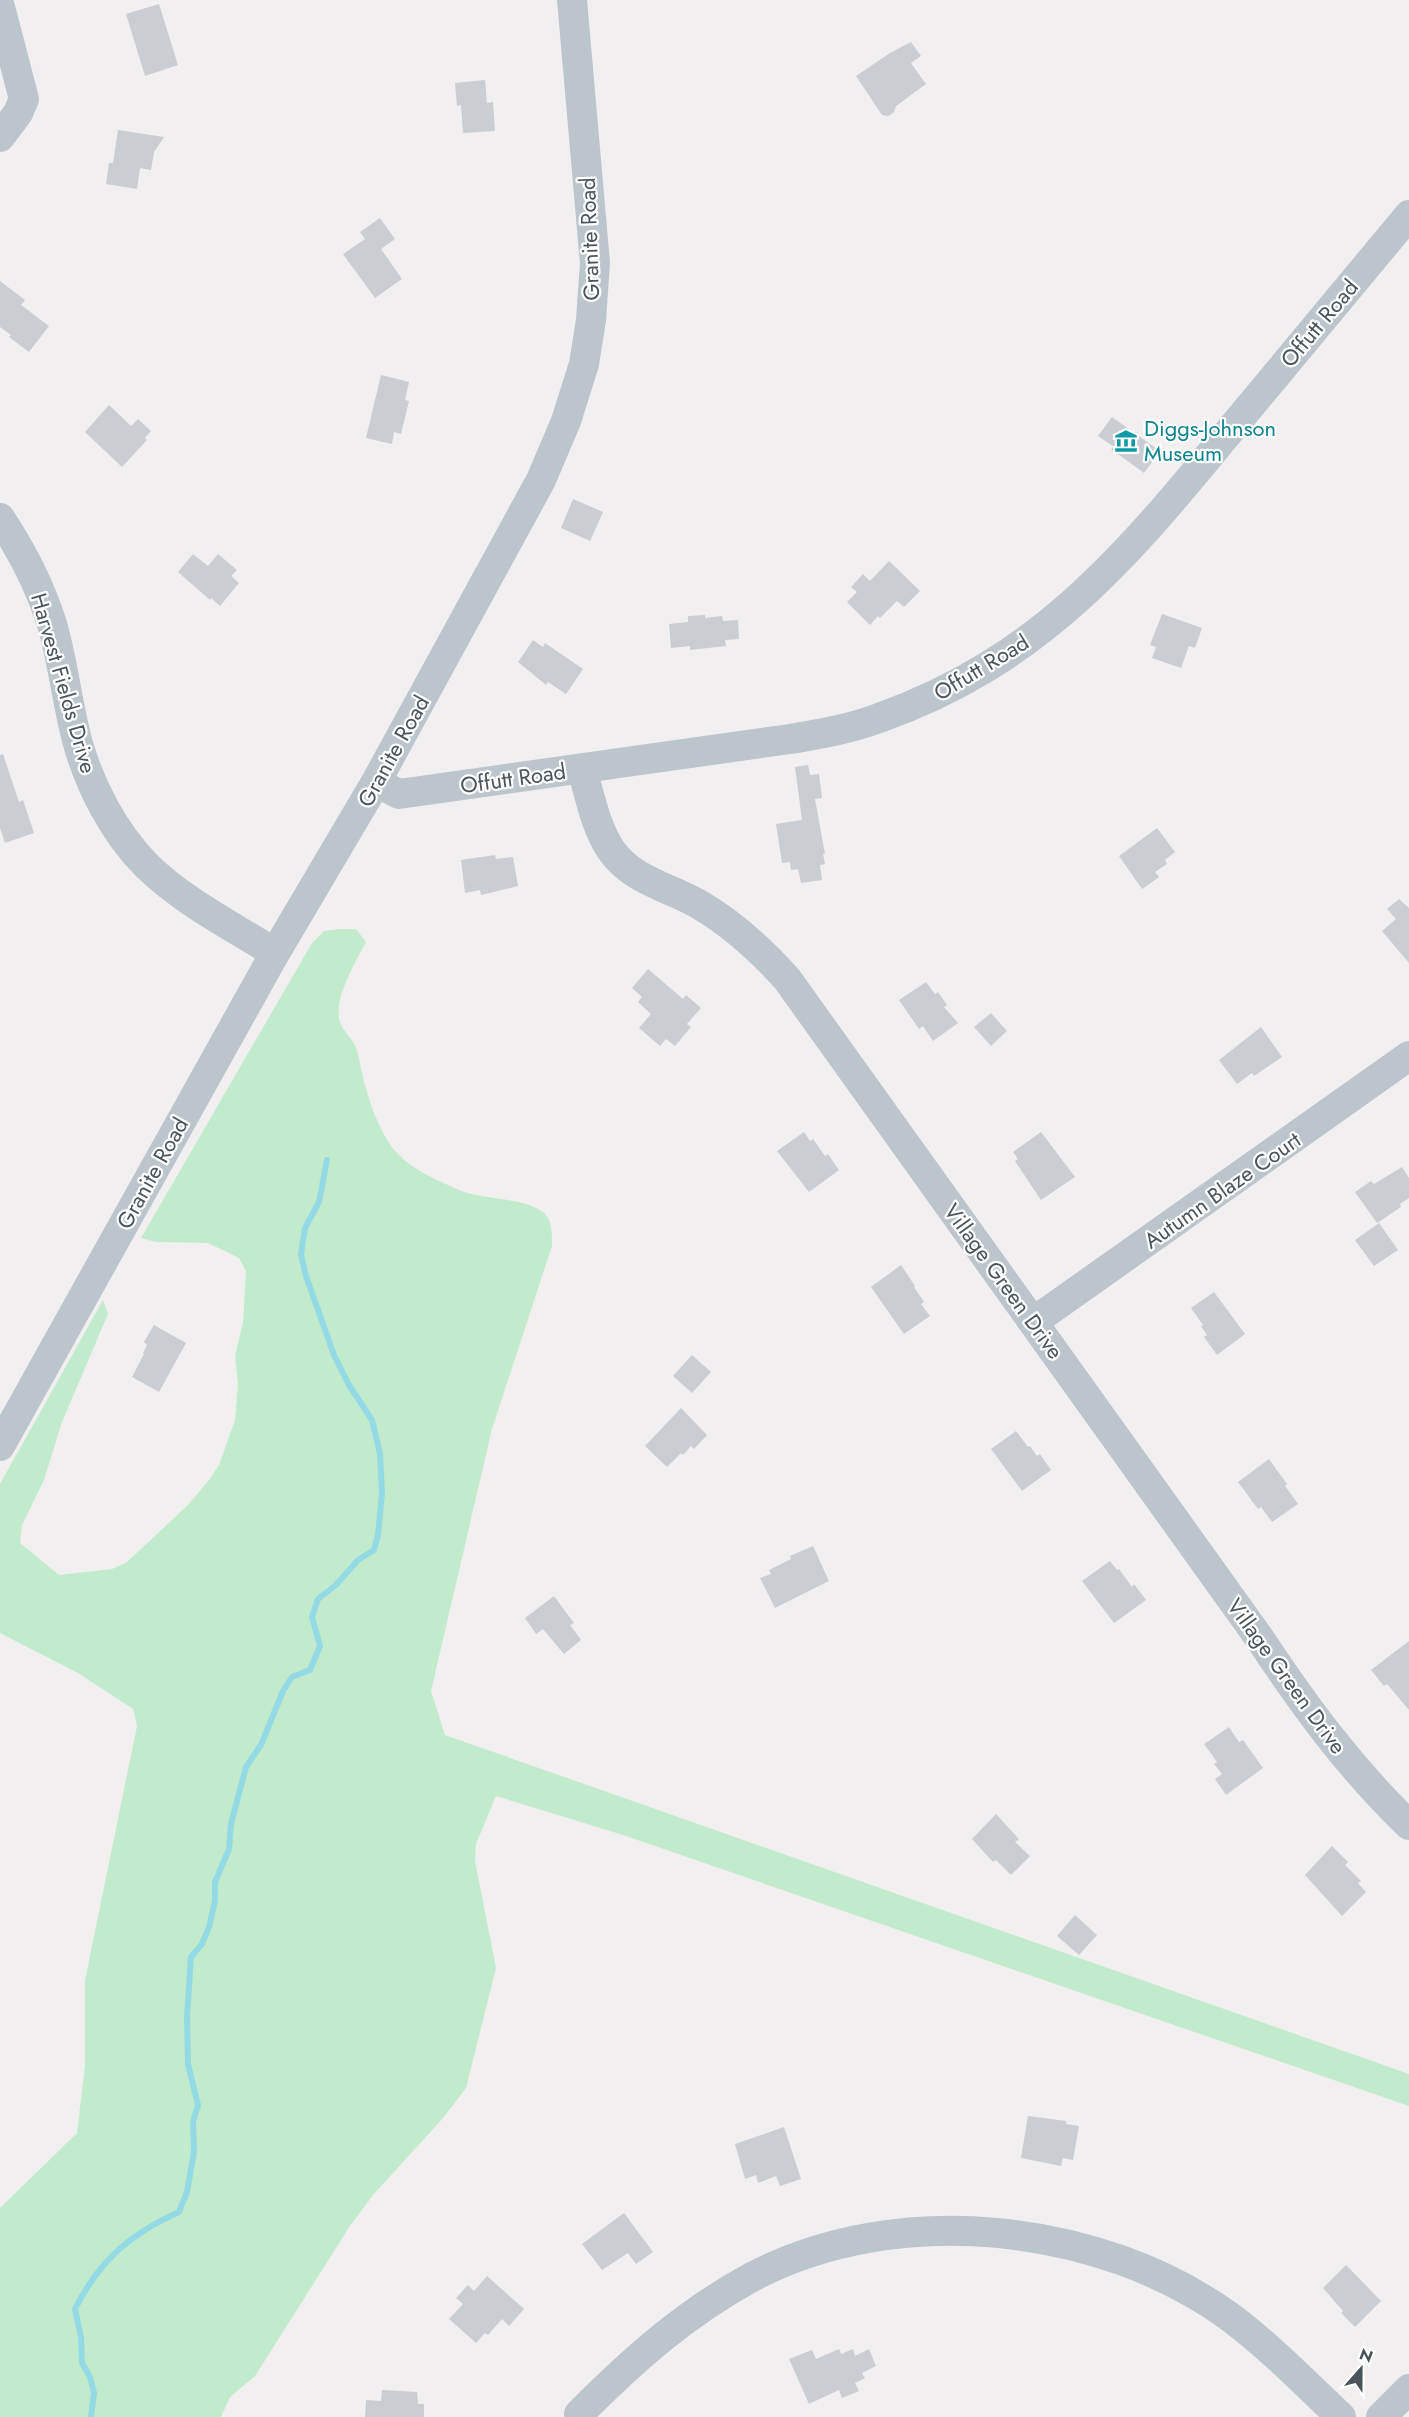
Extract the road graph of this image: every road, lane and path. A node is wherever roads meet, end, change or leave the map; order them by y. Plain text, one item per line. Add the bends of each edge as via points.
1 (572, 0) edge
2 (0, 7) edge
3 (0, 137) edge
4 (1409, 215) edge
5 (0, 518) edge
6 (582, 769) junction
7 (376, 782) junction
8 (275, 953) junction
9 (1409, 1056) edge
10 (1033, 1322) junction
11 (0, 1446) edge
12 (1409, 1825) edge
13 (1409, 2389) edge
14 (579, 2414) dead end
15 (1341, 2417) edge
16 (1382, 2417) edge

1 - 7 street, Granite Road via 595,263 582,374 541,480
2 - 3 street via 24,99
4 - 6 street, Offutt Road via 1132,546 1080,598 1020,645 937,694 849,727
5 - 8 street, Harvest Fields Drive via 22,550 52,624 77,740 91,780 127,843 177,892
6 - 7 street, Offutt Road via 399,794
6 - 10 street, Village Green Drive via 597,822 612,852 642,877 699,904 733,926 787,979
7 - 8 street, Granite Road
8 - 11 street, Granite Road
9 - 10 street, Autumn Blaze Court
10 - 12 street, Village Green Drive via 1260,1638 1305,1707 1365,1780
13 - 16 street
14 - 15 street via 662,2336 754,2276 855,2241 963,2230 1059,2242 1147,2270 1228,2316

